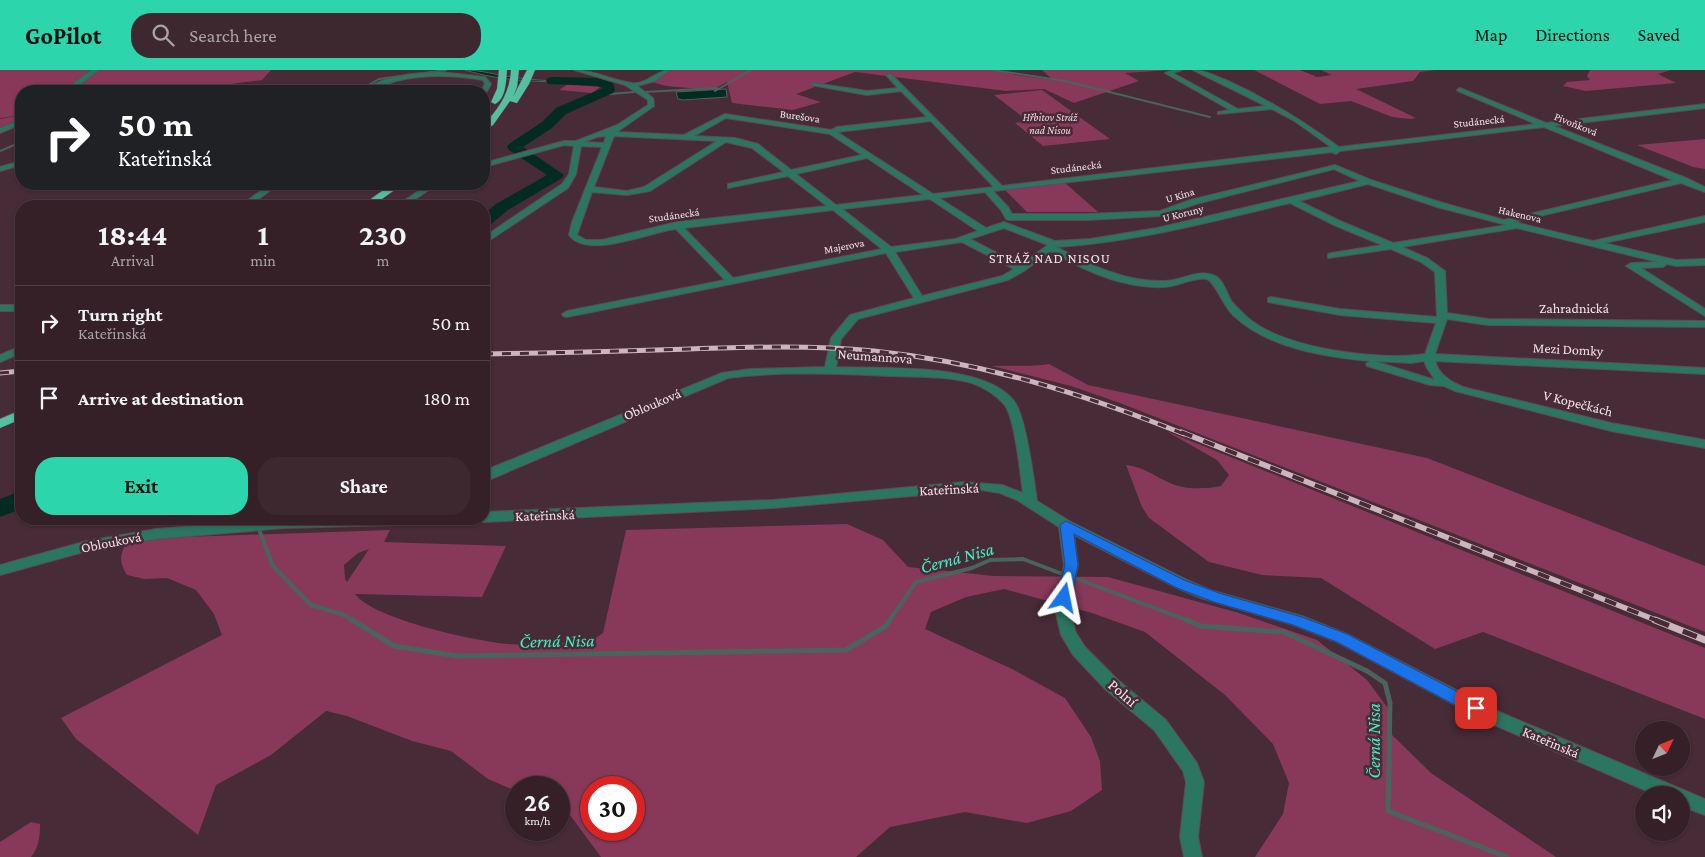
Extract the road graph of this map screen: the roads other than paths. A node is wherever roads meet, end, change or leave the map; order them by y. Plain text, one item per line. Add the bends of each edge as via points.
1 (96, 70) edge
2 (503, 70) edge
3 (515, 70) edge
4 (577, 70) edge
5 (668, 70) edge
6 (1178, 70) edge
7 (1196, 70) edge
8 (532, 71) edge
9 (889, 75) dead end
10 (75, 85) edge
11 (380, 85) edge
12 (488, 85) edge
13 (814, 85) dead end
14 (631, 86) junction
15 (902, 89) junction
16 (1460, 90) dead end
17 (1705, 106) edge
18 (1273, 107) junction
19 (490, 109) edge
20 (1237, 111) junction
21 (1220, 113) dead end
22 (932, 119) junction
23 (493, 120) junction
24 (490, 123) edge
25 (1548, 124) junction
26 (15, 125) edge
27 (620, 126) junction
28 (0, 131) edge
29 (832, 132) junction
30 (611, 134) junction
31 (596, 135) junction
32 (685, 138) junction
33 (724, 140) junction
34 (577, 145) junction
35 (607, 145) junction
36 (1336, 148) junction
37 (868, 156) junction
38 (490, 163) edge
39 (15, 165) edge
40 (1335, 167) junction
41 (0, 169) edge
42 (789, 174) junction
43 (1683, 180) junction
44 (1368, 182) junction
45 (731, 186) dead end
46 (999, 188) junction
47 (589, 189) junction
48 (986, 189) junction
49 (267, 190) edge
50 (395, 190) edge
51 (398, 190) edge
52 (425, 190) edge
53 (1705, 190) edge
54 (929, 195) junction
55 (1289, 199) junction
56 (252, 200) edge
57 (377, 200) edge
58 (387, 200) edge
59 (409, 200) edge
60 (832, 206) junction
61 (1161, 213) junction
62 (1009, 217) junction
63 (1705, 219) edge
64 (1503, 222) junction
65 (1004, 225) junction
66 (678, 226) junction
67 (1173, 226) junction
68 (1520, 226) junction
69 (986, 232) junction
70 (490, 238) edge
71 (963, 239) junction
72 (1592, 243) junction
73 (1053, 245) junction
74 (1392, 246) junction
75 (889, 250) junction
76 (1331, 256) dead end
77 (1705, 262) edge
78 (1676, 263) junction
79 (1021, 269) junction
80 (1705, 270) edge
81 (731, 281) junction
82 (920, 300) junction
83 (1271, 300) dead end
84 (0, 308) edge
85 (15, 308) edge
86 (1705, 313) edge
87 (567, 314) dead end
88 (1442, 317) junction
89 (1705, 324) edge
90 (15, 352) edge
91 (1345, 355) junction
92 (1429, 357) junction
93 (0, 359) edge
94 (830, 370) junction
95 (1705, 371) edge
96 (1445, 383) junction
97 (15, 407) edge
98 (0, 414) edge
99 (15, 417) edge
100 (0, 424) edge
101 (1705, 444) edge
102 (490, 473) edge
103 (1031, 502) junction
104 (490, 517) edge
105 (256, 525) edge
106 (1066, 525) junction
107 (0, 570) edge
108 (1655, 786) edge
109 (1690, 801) edge
110 (1705, 807) edge
111 (1193, 857) edge

1 - 10 street
2 - 19 highway via 503,81
3 - 23 highway via 514,83
4 - 14 street
5 - 14 street via 653,80
6 - 20 street via 1168,73
7 - 18 street
8 - 23 highway via 512,105
9 - 15 street
11 - 12 street via 397,78 452,70 485,79
13 - 15 street via 867,92
14 - 27 street via 646,92 651,106
15 - 22 street
16 - 25 street, Pivoňková
17 - 25 street, Studánecká
18 - 20 street
18 - 36 street
20 - 21 street
22 - 29 street
22 - 46 street
23 - 24 highway
25 - 36 street, Studánecká
25 - 43 street, Pivoňková
26 - 28 street
27 - 30 street, Studánecká
27 - 31 street
29 - 32 street, Burešova via 725,116
29 - 37 street, Burešova
30 - 31 street
30 - 32 street
30 - 35 street, Studánecká
31 - 34 street
32 - 33 street
33 - 42 street via 754,146
33 - 47 street via 647,189 627,194
34 - 35 street
34 - 38 street via 564,143 539,148
34 - 70 street via 572,178
35 - 47 street, Studánecká
36 - 40 street
36 - 46 street, Studánecká
37 - 42 street
37 - 54 street, Burešova
39 - 41 street
40 - 44 street, Hakenova
40 - 61 street, U Kina
42 - 45 street
42 - 60 street
43 - 53 street, Pivoňková
43 - 64 street
44 - 55 street, U Koruny
44 - 64 street, Hakenova via 1440,206
46 - 48 street, Studánecká
47 - 66 street, Studánecká via 574,228 573,235 579,240 602,243 648,230
48 - 54 street, Studánecká
48 - 62 street
49 - 56 street
50 - 57 highway
51 - 58 highway
52 - 59 street
54 - 60 street, Studánecká
54 - 69 street, Burešova
55 - 67 street, U Koruny
55 - 74 street
60 - 66 street, Studánecká
60 - 75 street
61 - 62 street, U Kina
61 - 67 street
62 - 65 street
63 - 72 street
64 - 68 street, Hakenova
65 - 69 street, Majerova
65 - 73 street, U Koruny
66 - 81 street
67 - 73 street, U Koruny via 1108,240
68 - 72 street, Hakenova
68 - 74 street
69 - 71 street, Majerova
71 - 75 street, Majerova
71 - 79 street
72 - 78 street, Hakenova
73 - 79 street, Neumannova
73 - 91 street, V Kopečkách via 1076,262 1138,282 1168,284 1197,276 1211,278 1218,283 1227,302 1248,323 1269,335
74 - 76 street
74 - 88 street via 1440,271
75 - 81 street, Majerova
75 - 82 street
77 - 78 street, Hakenova
78 - 80 street
78 - 86 street via 1631,266
79 - 82 street, Neumannova via 1005,278
81 - 87 street, Majerova
82 - 94 street, Neumannova via 860,314 851,320 836,338
83 - 88 street, Zahradnická via 1340,312
84 - 85 street
88 - 89 street, Zahradnická via 1488,322
88 - 92 street
90 - 93 street
91 - 92 street, V Kopečkách via 1406,361
91 - 96 street, V Kopečkách via 1434,383
92 - 95 street, Mezi Domky
92 - 96 street via 1429,364
94 - 102 street, Oblouková via 726,375
94 - 103 street, Neumannova via 946,375 976,381 993,389 1010,404 1020,430
96 - 101 street, V Kopečkách via 1611,427
97 - 98 highway
99 - 100 highway
103 - 104 street, Kateřinská via 1002,490 964,486 773,504
103 - 106 street, Kateřinská
105 - 107 street, Oblouková via 156,534 87,546
106 - 108 street, Kateřinská via 1206,594 1297,620 1342,638 1491,716
106 - 111 street, Polní via 1071,565 1062,609 1069,635 1079,651 1112,685 1160,725 1191,768 1195,782 1189,837
109 - 110 street

